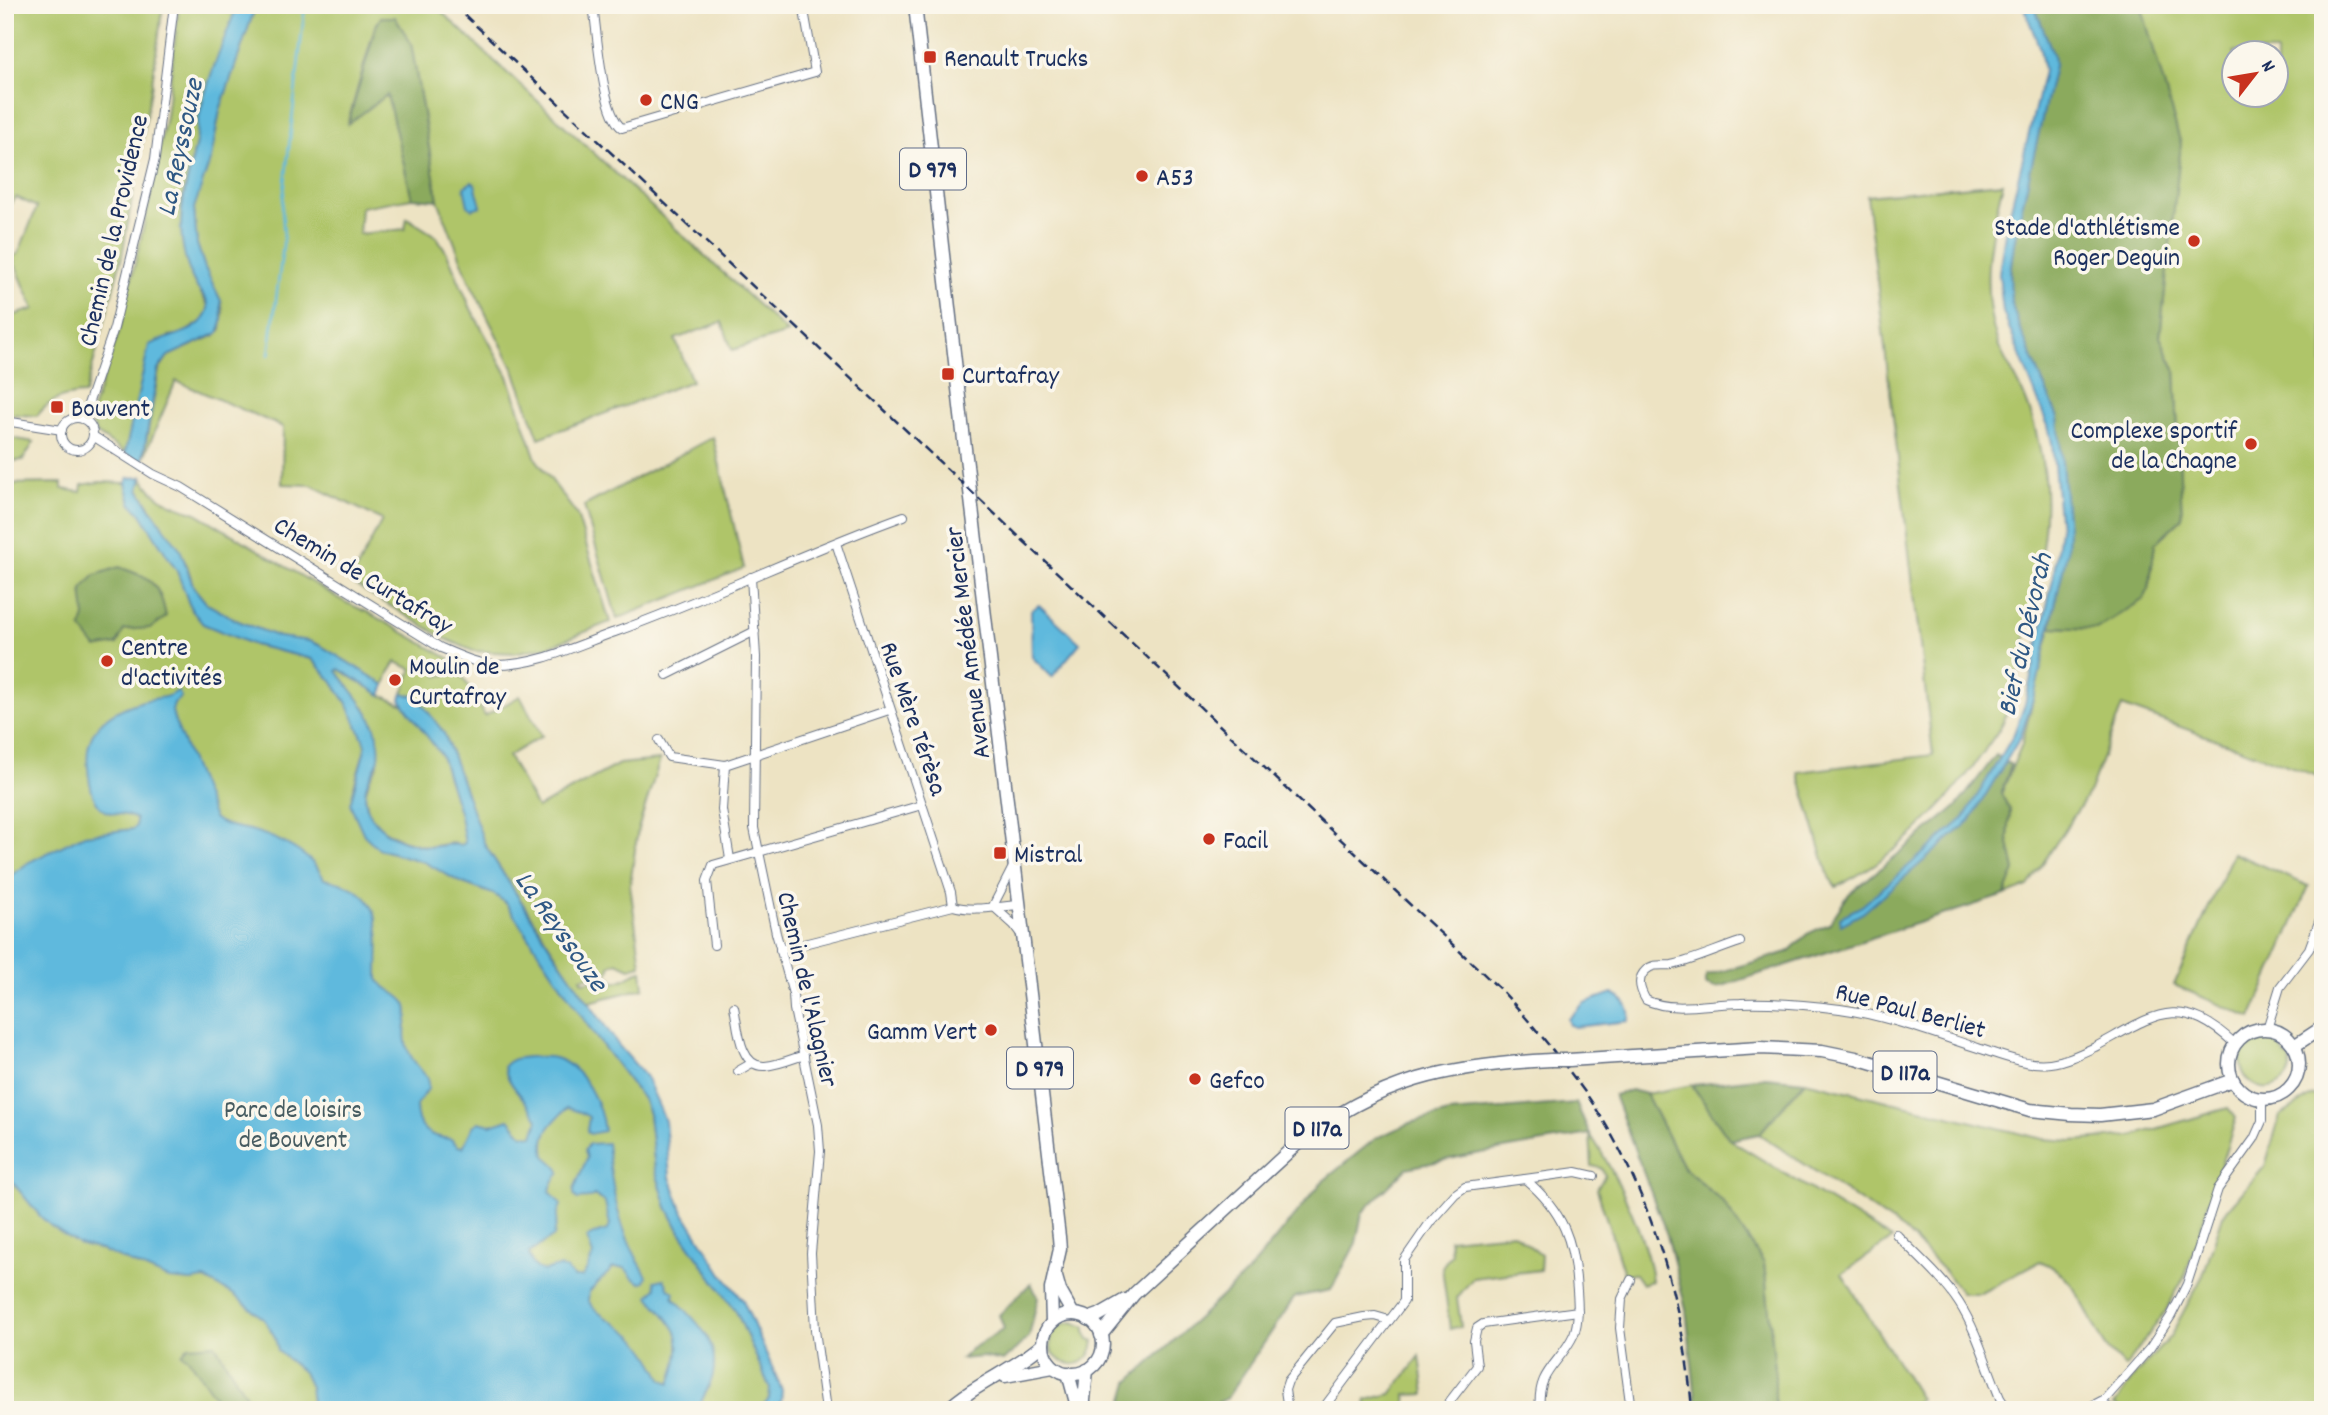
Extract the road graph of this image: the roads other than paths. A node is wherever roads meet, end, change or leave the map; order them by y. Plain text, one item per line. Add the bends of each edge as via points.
1 (174, 5) edge
2 (593, 5) edge
3 (803, 5) edge
4 (915, 5) edge
5 (83, 419) junction
6 (5, 421) edge
7 (62, 430) junction
8 (93, 436) junction
9 (904, 516) dead end
10 (836, 543) junction
11 (751, 577) junction
12 (755, 631) junction
13 (667, 675) dead end
14 (889, 710) junction
15 (659, 740) dead end
16 (754, 756) junction
17 (725, 765) junction
18 (922, 805) junction
19 (758, 853) junction
20 (730, 859) junction
21 (1016, 861) junction
22 (1021, 905) junction
23 (953, 906) junction
24 (993, 906) junction
25 (2323, 911) edge
26 (1026, 941) junction
27 (1740, 942) dead end
28 (714, 945) dead end
29 (780, 950) junction
30 (734, 1007) dead end
31 (2323, 1027) edge
32 (2267, 1029) junction
33 (2235, 1044) junction
34 (2294, 1046) junction
35 (804, 1055) junction
36 (752, 1063) junction
37 (738, 1071) dead end
38 (2233, 1080) junction
39 (2262, 1099) junction
40 (1594, 1175) dead end
41 (1525, 1178) junction
42 (1896, 1234) dead end
43 (1055, 1275) junction
44 (1631, 1280) dead end
45 (1134, 1294) junction
46 (1578, 1311) junction
47 (1073, 1314) junction
48 (1088, 1319) junction
49 (1390, 1320) junction
50 (1052, 1322) junction
51 (1101, 1335) junction
52 (1043, 1344) junction
53 (1053, 1367) junction
54 (1087, 1370) junction
55 (1068, 1373) junction
56 (992, 1380) junction
57 (2099, 1403) junction
58 (826, 1410) edge
59 (947, 1410) edge
60 (1081, 1410) edge
61 (1288, 1410) edge
62 (1322, 1410) edge
63 (1443, 1410) edge
64 (1539, 1410) edge
65 (1631, 1410) edge
66 (2007, 1410) edge
67 (2084, 1410) edge
68 (2115, 1410) edge

1 - 5 street, Chemin de la Providence via 155,159 114,328
2 - 3 street via 604,84 615,124 622,128 815,72
4 - 21 main road, Avenue Amédée Mercier / D 979
5 - 7 street via 72,418
5 - 8 street
6 - 7 street
7 - 8 street via 63,440 72,449 84,448
8 - 11 street, Chemin de Curtafray via 441,648 495,665 552,655
9 - 10 street, Chemin de Curtafray
10 - 11 street, Chemin de Curtafray
10 - 14 street, Rue Mère Térèsa
11 - 12 street, Chemin de l'Alagnier
12 - 13 street
12 - 16 street, Chemin de l'Alagnier
14 - 16 street
14 - 18 street, Rue Mère Térèsa
15 - 17 street via 669,757
16 - 17 street
16 - 19 street, Chemin de l'Alagnier
17 - 20 street via 722,810
18 - 19 street
18 - 23 street, Rue Mère Térèsa
19 - 20 street
19 - 29 street, Chemin de l'Alagnier
20 - 28 street via 713,865 707,881
21 - 22 main road, Avenue Amédée Mercier / D 979
21 - 24 street
22 - 24 street
22 - 26 main road, Avenue Amédée Mercier / D 979
23 - 24 street via 966,910
23 - 29 street
24 - 26 street
25 - 32 street via 2309,949 2280,987
26 - 43 main road, Avenue Amédée Mercier / D 979 via 1059,1237
27 - 33 street, Rue Paul Berliet via 1672,965 1648,968 1639,984 1641,992 1646,1000 1664,1005 1742,1003 1843,1009 2015,1059 2047,1063 2084,1052 2167,1012 2189,1013 2217,1027
29 - 35 street, Chemin de l'Alagnier
30 - 36 street via 745,1054
31 - 34 main road
32 - 33 main road via 2244,1035
32 - 34 main road via 2283,1034
33 - 38 main road via 2229,1063
34 - 39 main road via 2299,1070 2292,1086 2279,1096
35 - 36 street via 764,1066
35 - 58 street, Chemin de l'Alagnier via 819,1138 811,1253
36 - 37 street
38 - 39 main road via 2245,1093
38 - 45 main road, D 117a, bridge via 2153,1109 2100,1115 2030,1110 1822,1051 1760,1048 1481,1065 1434,1073 1359,1102 1323,1123
39 - 57 street via 2262,1121 2218,1189 2187,1284 2171,1316 2150,1348
40 - 41 street via 1576,1172
41 - 46 street via 1545,1196 1563,1225 1575,1261
41 - 49 street via 1465,1187 1455,1194 1404,1260 1404,1301
42 - 66 street via 1958,1301
43 - 47 main road, Avenue Amédée Mercier / D 979
43 - 50 main road, Avenue Amédée Mercier / D 979
44 - 65 street via 1622,1299 1620,1328
45 - 48 main road, D 117a
45 - 51 main road, D 117a
46 - 63 street via 1477,1328 1477,1366
46 - 64 street via 1574,1334 1542,1380
47 - 48 main road
47 - 50 main road
48 - 51 main road
49 - 61 street via 1375,1316 1335,1323 1288,1381
49 - 62 street
50 - 52 main road
51 - 54 main road via 1101,1351
52 - 53 main road
52 - 56 main road
53 - 55 main road
53 - 56 main road
54 - 55 main road
54 - 60 main road
55 - 60 main road
56 - 59 main road
57 - 67 street
57 - 68 street

